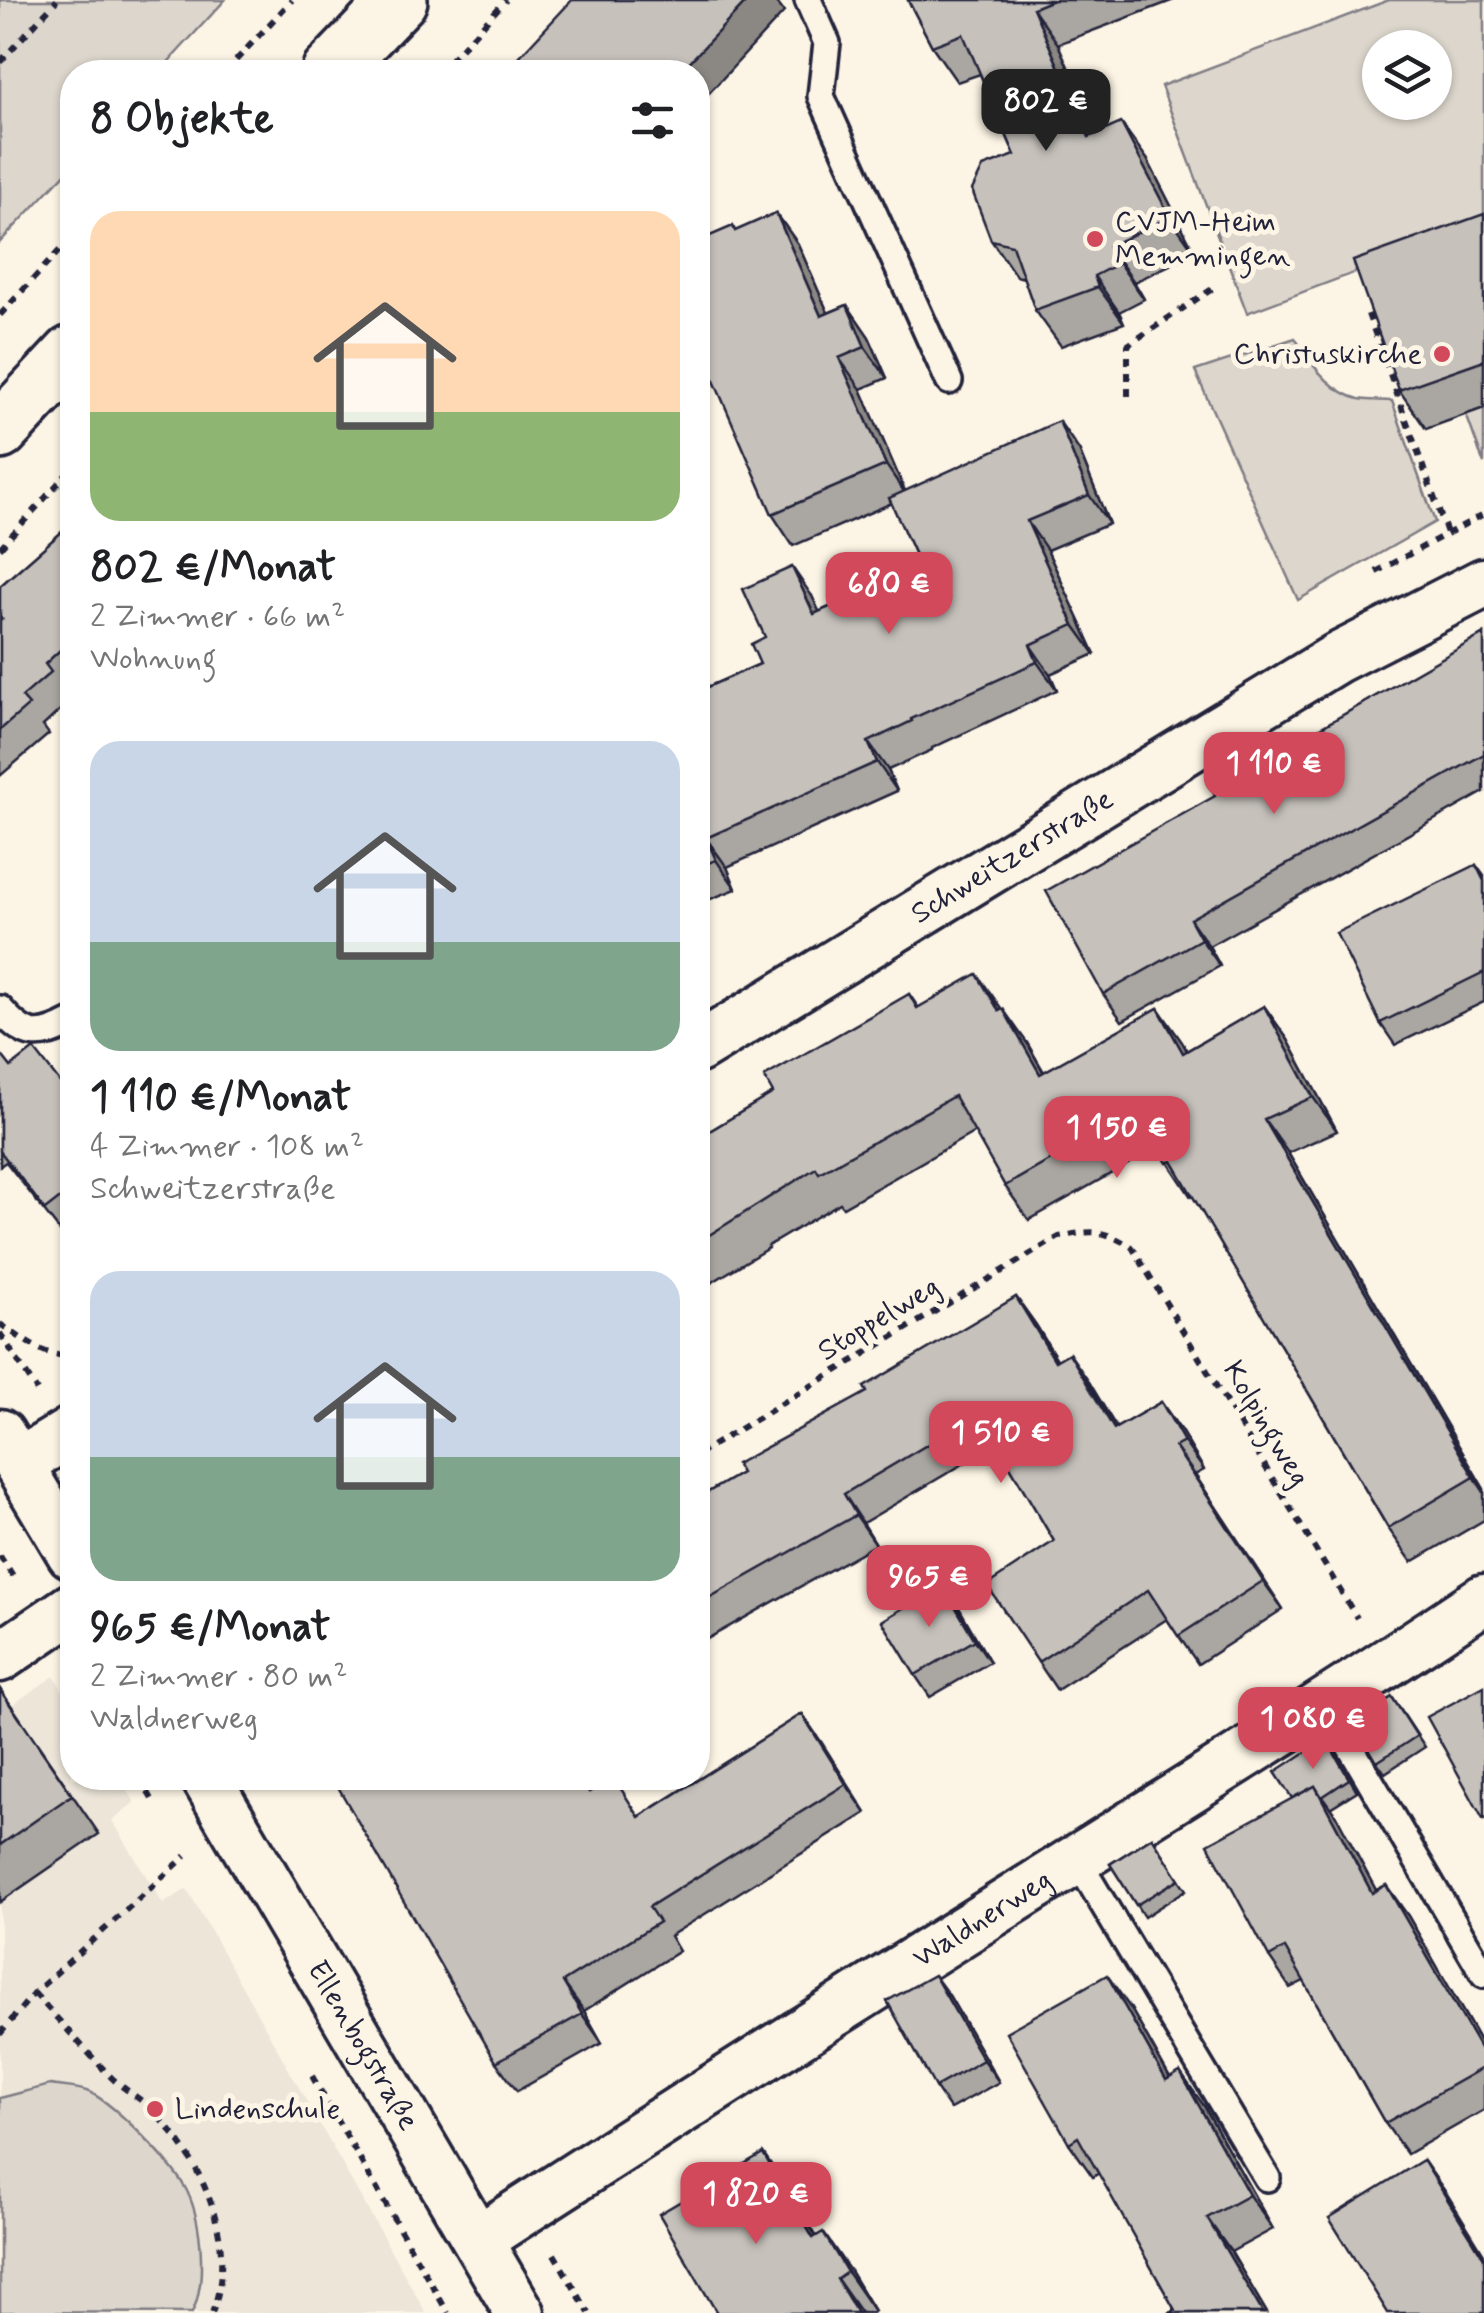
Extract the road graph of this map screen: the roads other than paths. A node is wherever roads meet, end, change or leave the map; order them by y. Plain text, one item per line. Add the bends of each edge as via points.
1 (398, 0) edge
2 (808, 0) edge
3 (341, 60) edge
4 (60, 367) edge
5 (949, 381) dead end
6 (0, 431) edge
7 (1484, 583) edge
8 (0, 1009) edge
9 (60, 1029) edge
10 (710, 1041) edge
11 (60, 1434) edge
12 (9, 1449) edge
13 (60, 1534) edge
14 (1484, 1600) edge
15 (60, 1616) edge
16 (0, 1658) edge
17 (1325, 1704) junction
18 (213, 1790) edge
19 (1077, 1860) junction
20 (1484, 1974) edge
21 (1266, 2178) dead end
22 (478, 2240) junction
23 (520, 2313) edge

1 - 3 street
2 - 5 lane via 826,43 820,96
4 - 6 street
7 - 10 street, Schweitzerstraße via 1337,658
8 - 9 lane via 33,1034
11 - 12 street
12 - 13 street
14 - 17 street, Waldnerweg
15 - 16 street
17 - 19 street, Waldnerweg
17 - 20 lane
18 - 22 street, Ellenbogstraße
19 - 21 lane
19 - 22 street, Waldnerweg
22 - 23 street, Ellenbogstraße

